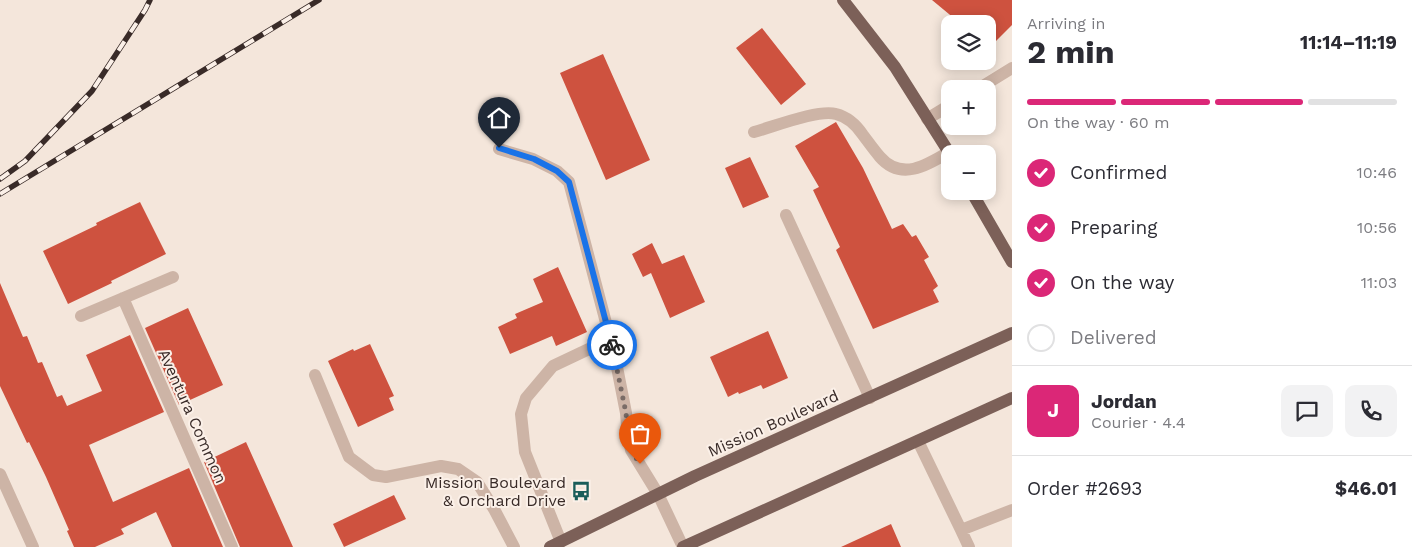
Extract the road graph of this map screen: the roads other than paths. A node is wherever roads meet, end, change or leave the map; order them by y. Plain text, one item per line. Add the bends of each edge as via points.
1 (843, 0) edge
2 (1012, 68) edge
3 (993, 80) edge
4 (941, 110) edge
5 (927, 119) junction
6 (754, 132) dead end
7 (944, 145) edge
8 (499, 148) dead end
9 (941, 157) edge
10 (976, 200) edge
11 (786, 215) dead end
12 (1012, 262) edge
13 (173, 276) dead end
14 (124, 298) junction
15 (80, 316) dead end
16 (1012, 333) edge
17 (610, 339) junction
18 (315, 375) dead end
19 (870, 398) junction
20 (1012, 398) edge
21 (918, 441) junction
22 (0, 474) edge
23 (658, 494) junction
24 (1012, 510) edge
25 (961, 530) junction
26 (555, 544) edge
27 (33, 547) edge
28 (232, 547) edge
29 (514, 547) edge
30 (683, 547) edge
31 (969, 547) edge

1 - 5 main road via 895,67
2 - 3 street
4 - 5 street
5 - 7 main road
6 - 9 street via 812,116 837,114 853,124 890,166 908,170
8 - 17 street via 534,159 557,171 569,182
10 - 12 main road
11 - 19 street
13 - 14 street
14 - 15 street
14 - 28 street, Aventura Common
16 - 19 main road, Mission Boulevard
17 - 23 street via 631,450
17 - 26 street via 553,366 526,398 521,414 525,452
18 - 29 street via 349,457 373,476 386,477 441,466 458,469 477,482
19 - 23 main road, Mission Boulevard
20 - 21 main road
21 - 25 street
21 - 30 main road
22 - 27 street
23 - 26 main road, Mission Boulevard
23 - 30 street
24 - 25 street
25 - 31 street

